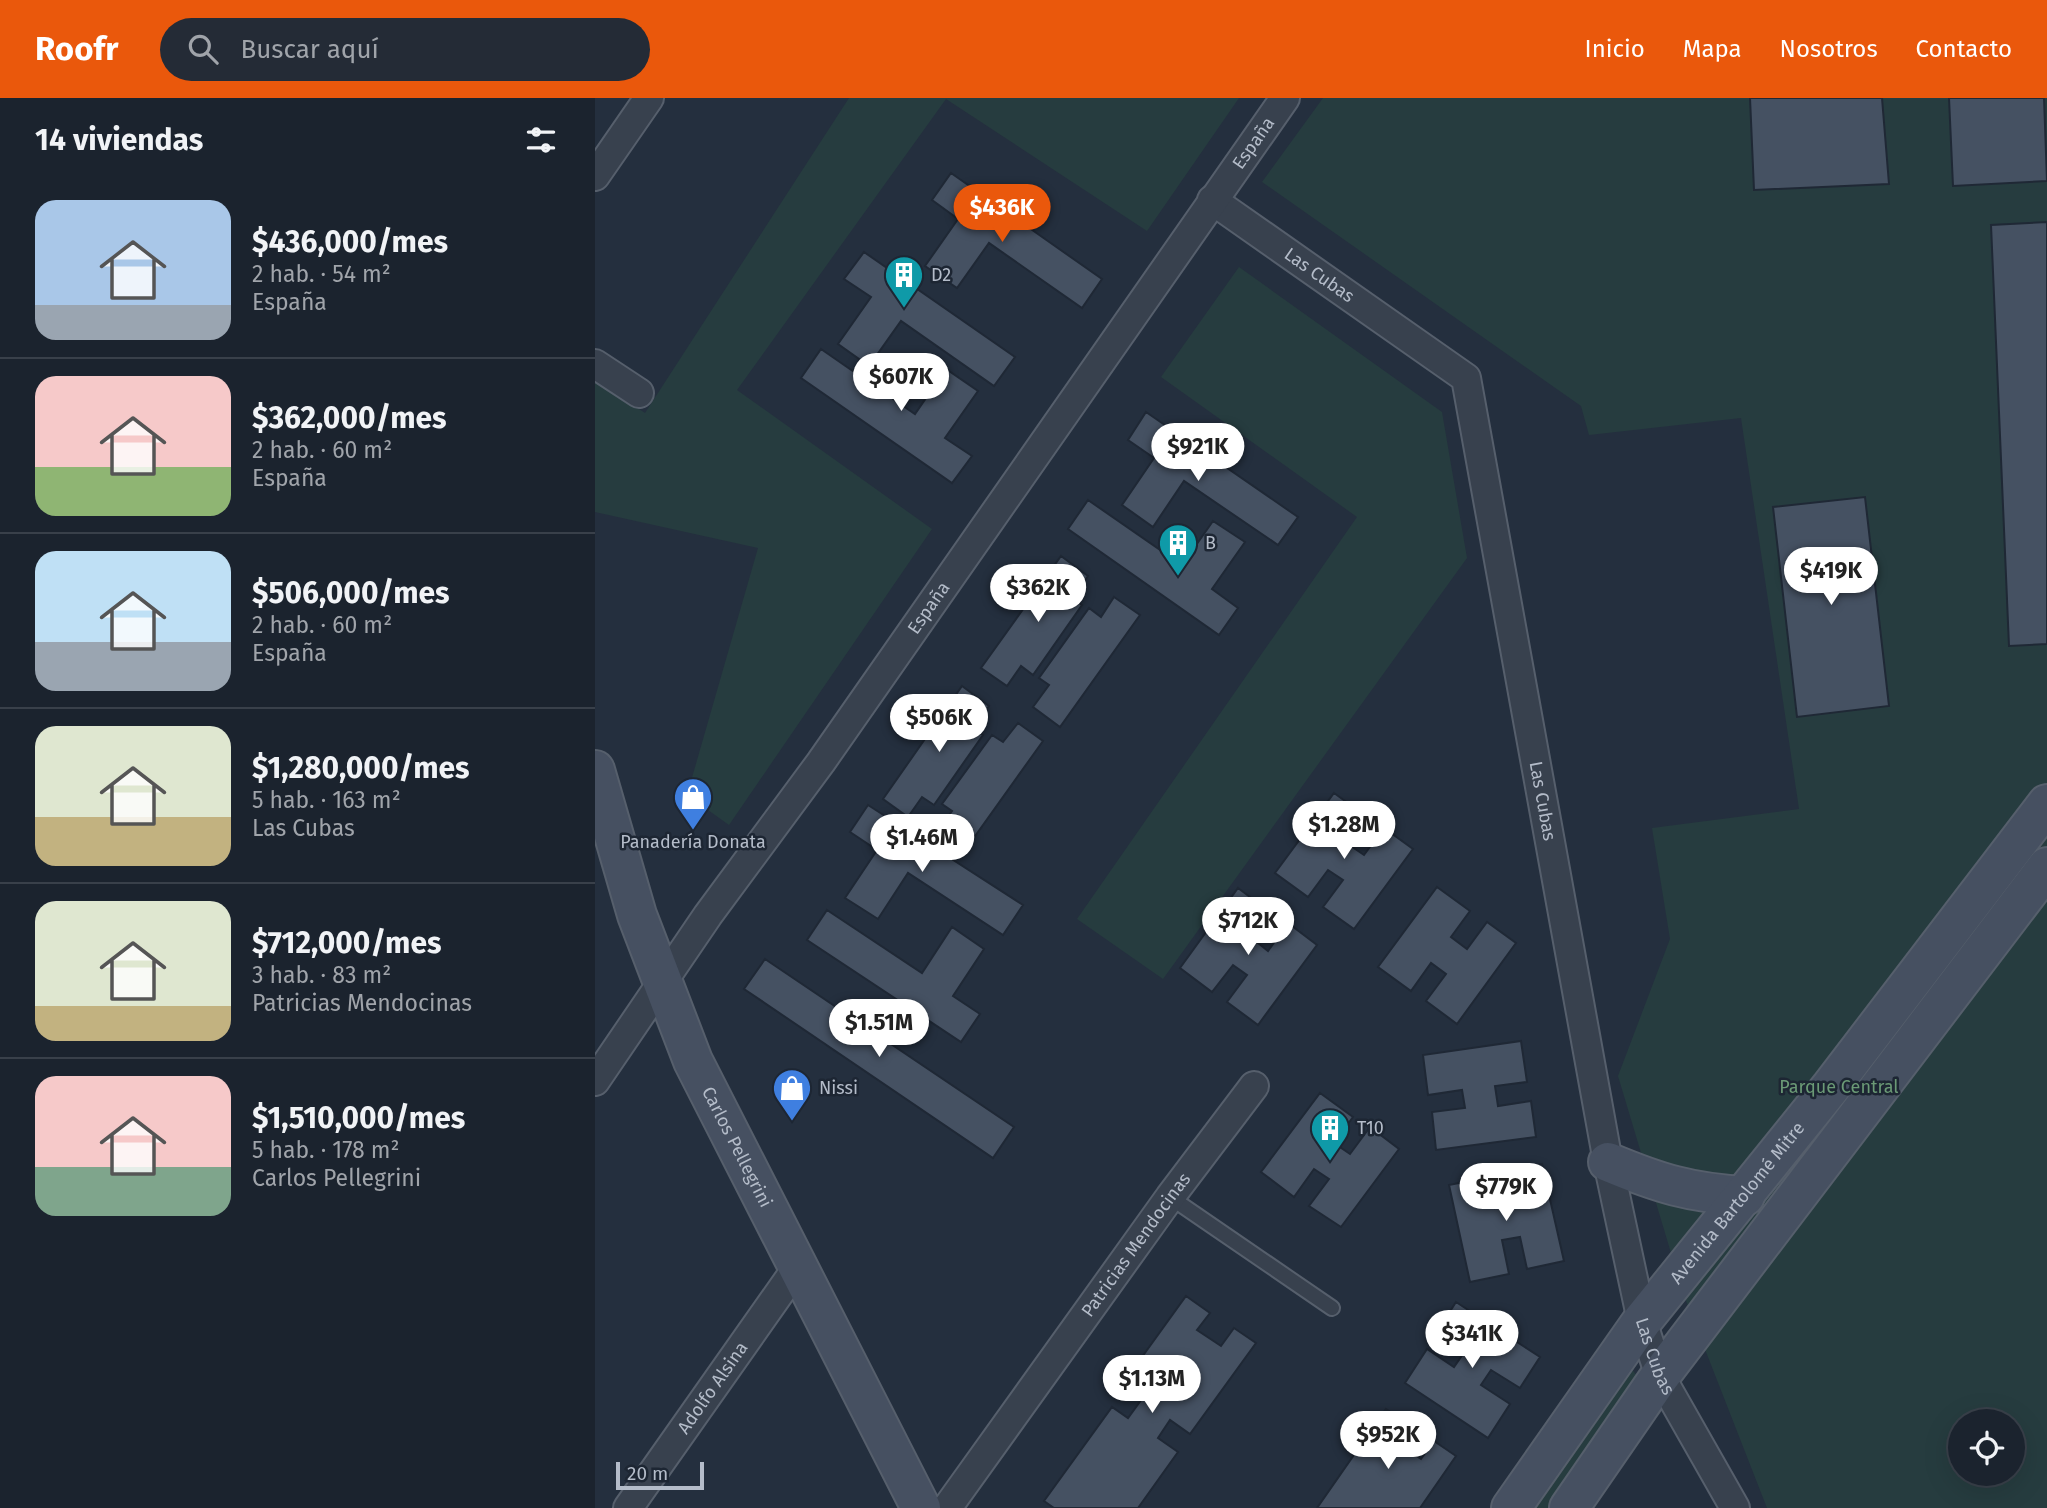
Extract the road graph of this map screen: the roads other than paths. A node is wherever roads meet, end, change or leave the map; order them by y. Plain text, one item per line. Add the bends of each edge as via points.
1 (649, 98) edge
2 (1285, 98) edge
3 (595, 176) edge
4 (1212, 200) junction
5 (595, 364) edge
6 (639, 393) dead end
7 (595, 771) edge
8 (2047, 804) edge
9 (2047, 867) edge
10 (661, 983) junction
11 (595, 1081) edge
12 (1254, 1086) dead end
13 (1608, 1162) junction
14 (1745, 1195) junction
15 (1170, 1197) junction
16 (797, 1268) junction
17 (1332, 1308) dead end
18 (1643, 1321) junction
19 (1660, 1376) junction
20 (628, 1508) edge
21 (921, 1508) edge
22 (947, 1508) edge
23 (1511, 1508) edge
24 (1569, 1508) edge
25 (1735, 1508) edge

1 - 3 street
2 - 4 street, España
4 - 10 street, España via 821,762
4 - 13 street, Las Cubas via 1466,377
5 - 6 street
7 - 10 street, Carlos Pellegrini
8 - 14 street, Avenida Bartolomé Mitre
9 - 19 street
10 - 11 street, España
10 - 16 street, Carlos Pellegrini via 693,1061
12 - 15 street, Patricias Mendocinas
13 - 14 street via 1672,1187 1702,1194
13 - 18 street, Las Cubas
14 - 18 street, Avenida Bartolomé Mitre
15 - 17 lane
15 - 22 street, Patricias Mendocinas
16 - 20 street, Adolfo Alsina
16 - 21 street, Carlos Pellegrini
18 - 19 street, Las Cubas
18 - 23 street, Avenida Bartolomé Mitre
19 - 24 street
19 - 25 street, Las Cubas

